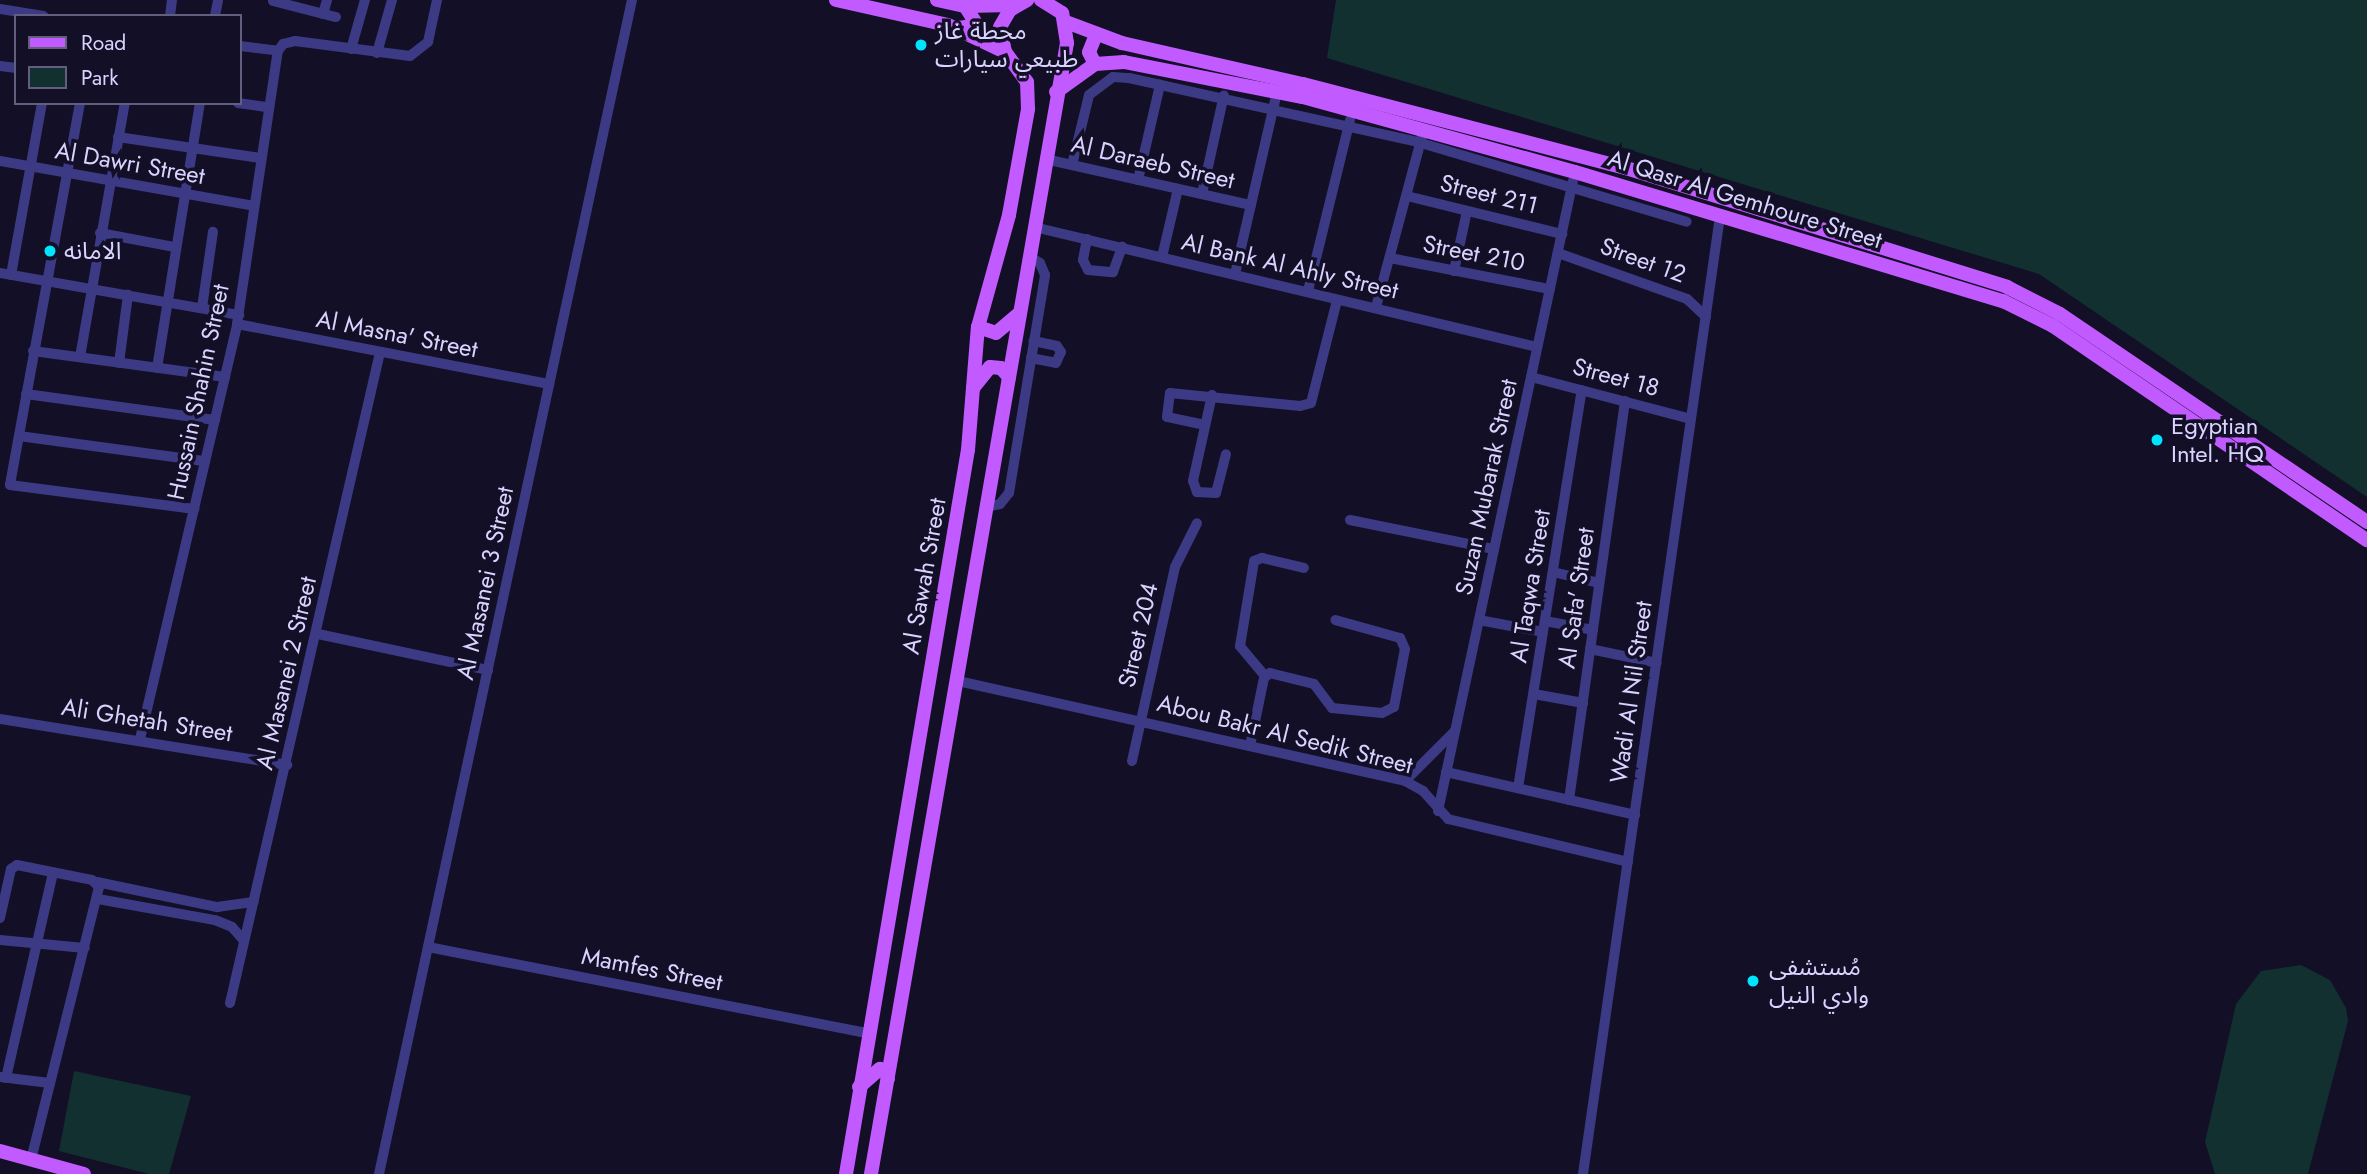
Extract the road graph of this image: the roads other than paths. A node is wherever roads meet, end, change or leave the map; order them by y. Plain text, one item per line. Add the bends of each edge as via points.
1 (327, 0) edge
2 (365, 0) edge
3 (392, 0) edge
4 (437, 0) edge
5 (632, 0) edge
6 (836, 0) edge
7 (937, 0) edge
8 (1041, 0) edge
9 (1066, 0) edge
10 (273, 1) edge
11 (1021, 2) edge
12 (965, 6) junction
13 (0, 9) edge
14 (31, 14) edge
15 (323, 14) junction
16 (336, 17) dead end
17 (1066, 21) junction
18 (954, 27) junction
19 (1096, 35) junction
20 (242, 46) edge
21 (351, 49) junction
22 (278, 51) junction
23 (1005, 52) junction
24 (377, 53) junction
25 (1095, 64) junction
26 (1227, 82) junction
27 (1160, 85) junction
28 (1056, 92) junction
29 (1277, 92) junction
30 (1223, 99) junction
31 (242, 104) edge
32 (42, 105) edge
33 (80, 105) edge
34 (125, 105) edge
35 (200, 105) edge
36 (268, 107) junction
37 (1273, 110) junction
38 (1352, 110) junction
39 (1348, 127) junction
40 (1422, 136) junction
41 (118, 137) junction
42 (192, 149) junction
43 (260, 158) junction
44 (1045, 159) junction
45 (0, 161) edge
46 (1072, 165) junction
47 (31, 166) junction
48 (1575, 172) junction
49 (67, 173) junction
50 (1138, 180) junction
51 (109, 181) junction
52 (1572, 188) junction
53 (1178, 189) junction
54 (184, 194) junction
55 (1202, 194) junction
56 (1407, 196) junction
57 (1251, 205) junction
58 (254, 206) junction
59 (1467, 211) junction
60 (1720, 216) junction
61 (1687, 222) dead end
62 (1034, 227) junction
63 (213, 232) dead end
64 (100, 233) junction
65 (1562, 234) junction
66 (1087, 239) junction
67 (174, 247) junction
68 (1122, 247) junction
69 (1558, 253) junction
70 (1029, 256) junction
71 (1162, 257) junction
72 (1390, 258) junction
73 (1454, 271) junction
74 (6, 274) edge
75 (1235, 274) junction
76 (46, 281) junction
77 (89, 288) junction
78 (1550, 289) junction
79 (1308, 291) junction
80 (128, 295) junction
81 (1337, 300) junction
82 (166, 302) junction
83 (1376, 307) junction
84 (202, 308) junction
85 (1019, 314) junction
86 (1706, 317) junction
87 (238, 319) junction
88 (978, 327) junction
89 (1034, 341) junction
90 (1537, 346) junction
91 (33, 351) junction
92 (380, 352) junction
93 (80, 358) junction
94 (1031, 358) junction
95 (119, 363) junction
96 (157, 368) junction
97 (225, 377) junction
98 (1009, 377) junction
99 (1531, 377) junction
100 (549, 384) junction
101 (972, 389) junction
102 (1582, 390) junction
103 (2160, 391) junction
104 (26, 394) junction
105 (1212, 395) junction
106 (1625, 401) junction
107 (2182, 406) junction
108 (1691, 419) junction
109 (215, 420) junction
110 (1205, 425) junction
111 (19, 436) junction
112 (1226, 454) dead end
113 (205, 461) junction
114 (987, 507) junction
115 (194, 509) junction
116 (1350, 520) dead end
117 (2367, 522) edge
118 (1197, 523) dead end
119 (2367, 540) edge
120 (1494, 549) junction
121 (1304, 568) dead end
122 (1553, 572) junction
123 (1599, 583) junction
124 (1335, 620) dead end
125 (1479, 620) junction
126 (1544, 627) junction
127 (1593, 630) junction
128 (318, 634) junction
129 (1590, 649) junction
130 (1657, 663) junction
131 (488, 670) junction
132 (1265, 676) junction
133 (958, 681) junction
134 (1534, 694) junction
135 (1583, 703) junction
136 (0, 719) edge
137 (1141, 721) junction
138 (1455, 731) junction
139 (140, 738) junction
140 (1250, 746) junction
141 (1132, 761) dead end
142 (287, 765) junction
143 (1446, 772) junction
144 (1405, 781) junction
145 (1518, 788) junction
146 (1569, 800) junction
147 (1438, 811) junction
148 (1635, 815) junction
149 (1628, 862) junction
150 (5, 872) edge
151 (53, 872) junction
152 (97, 883) junction
153 (97, 899) junction
154 (2, 900) edge
155 (254, 902) junction
156 (0, 918) edge
157 (0, 940) edge
158 (244, 941) junction
159 (36, 944) junction
160 (428, 947) junction
161 (85, 948) junction
162 (230, 1003) dead end
163 (898, 1013) junction
164 (868, 1033) junction
165 (3, 1078) edge
166 (888, 1079) junction
167 (50, 1083) junction
168 (859, 1087) junction
169 (0, 1151) edge
170 (31, 1159) junction
171 (84, 1174) edge
172 (379, 1174) edge
173 (846, 1174) edge
174 (871, 1174) edge
175 (1583, 1174) edge

1 - 15 street
2 - 21 street
3 - 24 street
4 - 24 street via 424,48 410,56
5 - 100 street, Al Masanei 3 Street
6 - 18 main road
7 - 12 main road
8 - 17 main road via 1057,8
9 - 17 main road, Al Sawah Street
10 - 15 street
11 - 12 main road
11 - 23 main road via 1000,27
12 - 18 main road via 977,25
13 - 14 street
15 - 16 street
17 - 19 main road, Al Qasr Al Gemhoure Street
17 - 28 main road, Al Sawah Street via 1067,43
18 - 23 main road
19 - 25 main road via 1089,52
19 - 103 main road, Al Qasr Al Gemhoure Street via 1626,168 1979,277 2060,314
20 - 22 street
21 - 22 street via 291,40
21 - 24 street
22 - 36 street, Hussain Shahin Street
23 - 88 main road, Al Sawah Street via 1023,72 1028,109 1009,215
25 - 26 main road, Al Qasr Al Gemhoure Street via 1124,62
25 - 28 main road
26 - 29 main road, Al Qasr Al Gemhoure Street
26 - 30 street
27 - 30 street
27 - 46 street via 1113,77 1099,84 1089,95
27 - 50 street
28 - 44 main road, Al Sawah Street
29 - 37 street
29 - 38 main road, Al Qasr Al Gemhoure Street
30 - 37 street
30 - 55 street
31 - 36 street
32 - 47 street
33 - 49 street
34 - 41 street
35 - 42 street
36 - 43 street, Hussain Shahin Street
37 - 39 street
37 - 57 street
38 - 39 street
38 - 40 main road, Al Qasr Al Gemhoure Street
39 - 40 street
39 - 79 street
40 - 48 main road, Al Qasr Al Gemhoure Street
40 - 52 street
40 - 56 street
41 - 42 street
41 - 51 street
42 - 43 street
42 - 54 street
43 - 58 street, Hussain Shahin Street
44 - 46 street, Al Daraeb Street
44 - 62 main road, Al Sawah Street
45 - 47 street, Al Dawri Street
46 - 50 street, Al Daraeb Street
47 - 49 street, Al Dawri Street
47 - 74 street
48 - 52 street, Suzan Mubarak Street
48 - 60 main road, Al Qasr Al Gemhoure Street
49 - 51 street, Al Dawri Street
49 - 76 street
50 - 53 street, Al Daraeb Street
51 - 54 street, Al Dawri Street
51 - 64 street
52 - 61 street
52 - 65 street, Suzan Mubarak Street
53 - 55 street, Al Daraeb Street
53 - 71 street
54 - 58 street, Al Dawri Street
54 - 67 street
55 - 57 street, Al Daraeb Street
56 - 59 street, Street 211
56 - 72 street
57 - 75 street
58 - 87 street, Hussain Shahin Street
59 - 65 street, Street 211
59 - 73 street
60 - 86 street, Wadi Al Nil Street
60 - 103 main road, Al Qasr Al Gemhoure Street via 2003,301
62 - 66 street, Al Bank Al Ahly Street
62 - 70 main road, Al Sawah Street
63 - 84 street
64 - 67 street
64 - 77 street
65 - 69 street, Suzan Mubarak Street
66 - 68 street, Al Bank Al Ahly Street
66 - 68 street via 1083,260 1088,270 1113,272
67 - 82 street
68 - 71 street, Al Bank Al Ahly Street
69 - 78 street, Suzan Mubarak Street
69 - 86 street, Street 12 via 1687,299
70 - 85 main road, Al Sawah Street
70 - 89 street via 1040,263 1045,275
71 - 75 street, Al Bank Al Ahly Street
72 - 73 street, Street 210
72 - 83 street
73 - 78 street, Street 210
74 - 76 street, Al Masna' Street
75 - 79 street, Al Bank Al Ahly Street
76 - 77 street, Al Masna' Street
76 - 91 street
77 - 80 street, Al Masna' Street
77 - 93 street
78 - 90 street, Suzan Mubarak Street
79 - 81 street, Al Bank Al Ahly Street
80 - 82 street, Al Masna' Street
80 - 95 street
81 - 83 street, Al Bank Al Ahly Street
81 - 105 street via 1313,401 1300,406
82 - 84 street, Al Masna' Street
82 - 96 street
83 - 90 street, Al Bank Al Ahly Street
84 - 87 street, Al Masna' Street
85 - 88 main road via 996,333
85 - 98 main road, Al Sawah Street
86 - 108 street, Wadi Al Nil Street
87 - 92 street, Al Masna' Street
87 - 97 street, Hussain Shahin Street
88 - 101 main road, Al Sawah Street
89 - 94 street
89 - 94 street via 1057,345 1061,352 1056,363
90 - 99 street, Suzan Mubarak Street
91 - 93 street
91 - 104 street
92 - 100 street, Al Masna' Street
92 - 128 street, Al Masanei 2 Street
93 - 95 street
94 - 114 street via 1009,494 1000,504
95 - 96 street
96 - 97 street
97 - 109 street, Hussain Shahin Street
98 - 101 main road via 1001,368 990,367
98 - 114 main road, Al Sawah Street
99 - 102 street, Street 18
99 - 120 street, Suzan Mubarak Street
100 - 131 street, Al Masanei 3 Street
101 - 164 main road, Al Sawah Street via 968,450
102 - 106 street, Street 18
102 - 122 street, Al Taqwa Street
103 - 107 main road, Al Qasr Al Gemhoure Street
104 - 109 street
104 - 111 street
105 - 110 street
105 - 110 street via 1175,391 1168,396 1167,417
106 - 108 street, Street 18
106 - 123 street, Al Safa' Street
107 - 117 main road, Al Qasr Al Gemhoure Street
107 - 119 main road, Al Qasr Al Gemhoure Street
108 - 130 street, Wadi Al Nil Street
109 - 113 street, Hussain Shahin Street
110 - 112 street via 1193,481 1198,492 1216,493
111 - 113 street
111 - 115 street via 10,485
113 - 115 street, Hussain Shahin Street
114 - 133 main road, Al Sawah Street
115 - 139 street, Hussain Shahin Street
116 - 120 street
118 - 137 street, Street 204 via 1175,567
120 - 125 street, Suzan Mubarak Street
121 - 132 street via 1262,558 1254,561 1240,646
122 - 123 street
122 - 126 street, Al Taqwa Street
123 - 127 street, Al Safa' Street
124 - 132 street via 1396,634 1403,643 1396,703 1387,713 1332,708 1323,702 1314,684 1273,673
125 - 126 street
125 - 138 street, Suzan Mubarak Street
126 - 127 street
126 - 134 street, Al Taqwa Street
127 - 129 street, Al Safa' Street
128 - 131 street
128 - 142 street, Al Masanei 2 Street
129 - 130 street
129 - 135 street, Al Safa' Street
130 - 148 street, Wadi Al Nil Street
131 - 160 street, Al Masanei 3 Street
132 - 140 street
133 - 137 street, Abou Bakr Al Sedik Street
133 - 163 main road, Al Sawah Street
134 - 135 street
134 - 145 street, Al Taqwa Street
135 - 146 street, Al Safa' Street
136 - 139 street, Ali Ghetah Street
137 - 140 street, Abou Bakr Al Sedik Street
137 - 141 street, Street 204
138 - 143 street, Suzan Mubarak Street
138 - 144 street
139 - 142 street, Ali Ghetah Street
140 - 144 street, Abou Bakr Al Sedik Street
142 - 155 street, Al Masanei 2 Street
143 - 145 street
143 - 147 street, Suzan Mubarak Street
144 - 147 street, Abou Bakr Al Sedik Street via 1423,791
145 - 146 street
146 - 148 street
147 - 149 street, Abou Bakr Al Sedik Street via 1448,819
148 - 149 street, Wadi Al Nil Street
149 - 175 street, Wadi Al Nil Street
150 - 151 street via 17,865
150 - 154 street
151 - 152 street
151 - 159 street
152 - 153 street
152 - 155 street via 217,907
153 - 158 street via 215,920 232,927
153 - 161 street
154 - 156 street
155 - 158 street, Al Masanei 2 Street
157 - 159 street
158 - 162 street, Al Masanei 2 Street
159 - 161 street
159 - 165 street
160 - 164 street, Mamfes Street
160 - 172 street, Al Masanei 3 Street
161 - 167 street
163 - 164 main road via 884,1037 875,1039
163 - 166 main road, Al Sawah Street
164 - 168 main road, Al Sawah Street
165 - 167 street
166 - 168 main road via 886,1071 877,1069
166 - 174 main road, Al Sawah Street
167 - 170 street
168 - 173 main road, Al Sawah Street
169 - 170 main road
170 - 171 main road

